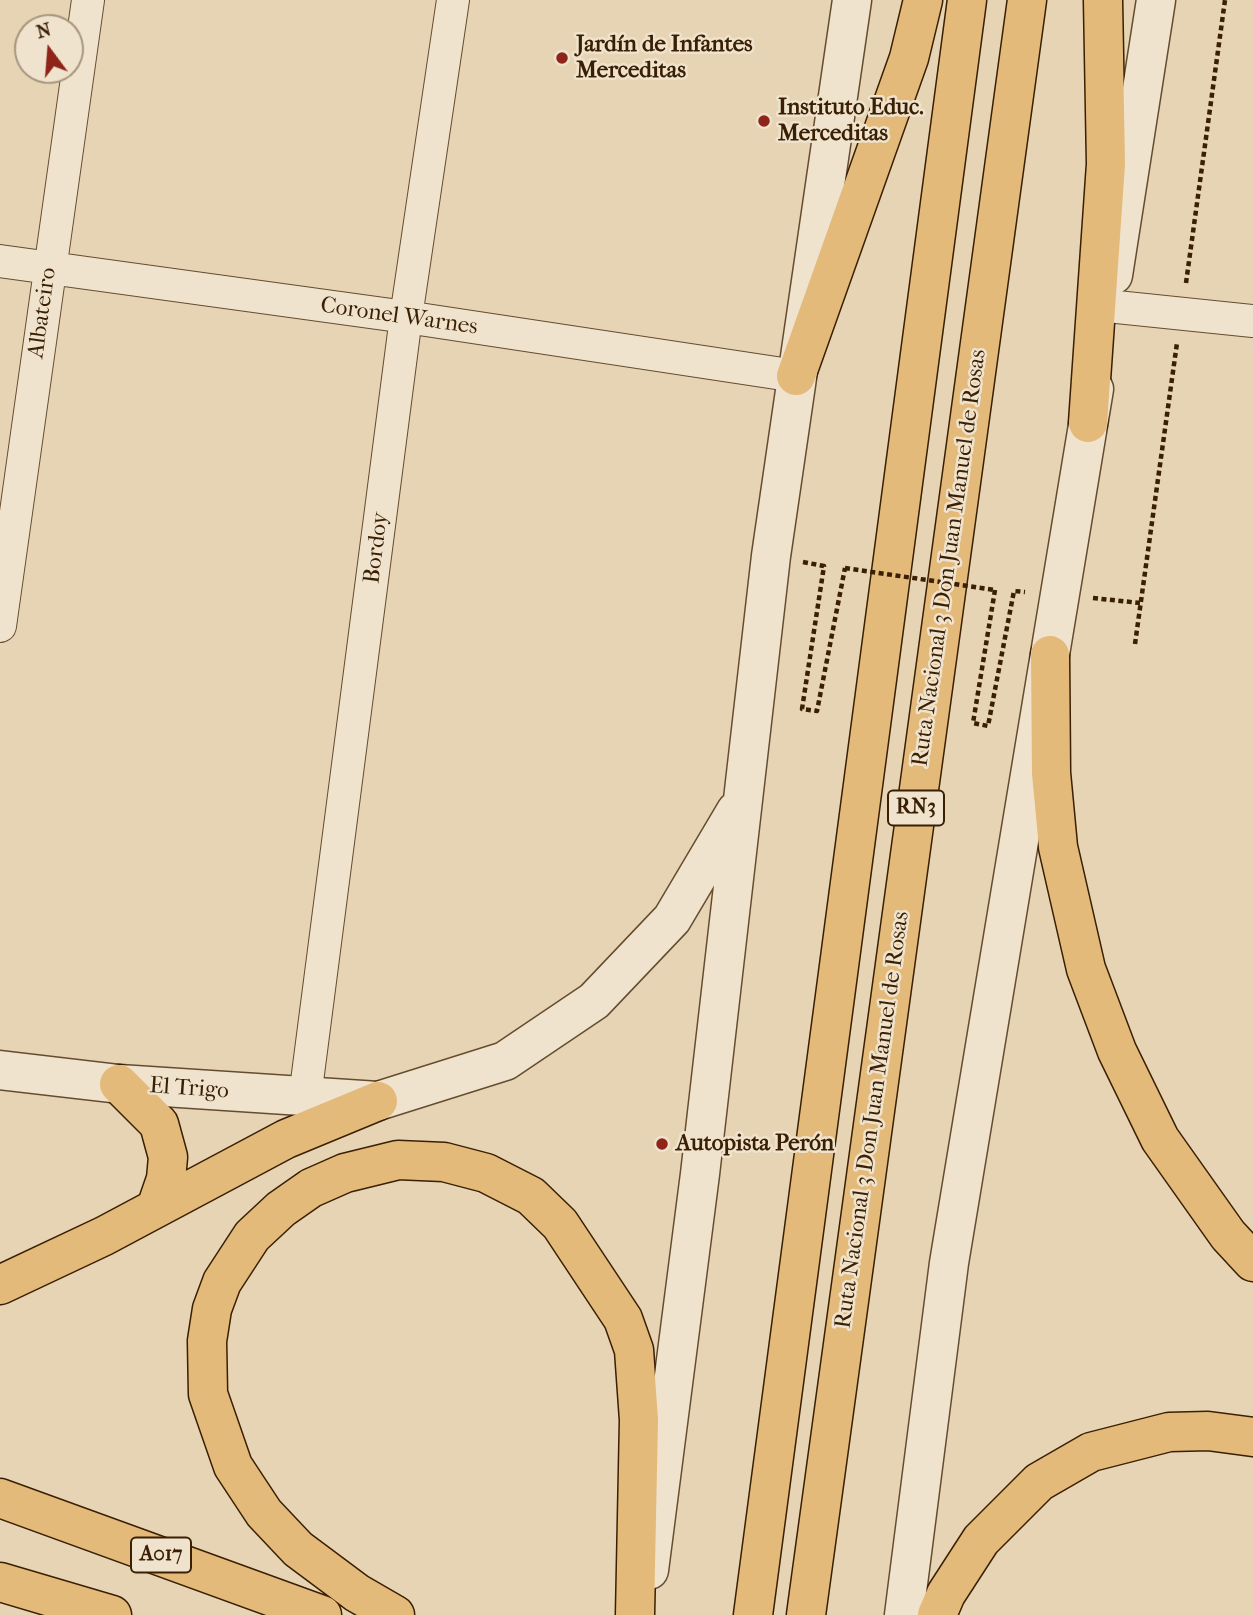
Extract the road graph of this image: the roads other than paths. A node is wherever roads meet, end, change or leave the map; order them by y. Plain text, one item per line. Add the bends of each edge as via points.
1 (88, 0) edge
2 (453, 0) edge
3 (852, 0) edge
4 (923, 0) edge
5 (967, 0) edge
6 (1027, 0) edge
7 (1104, 0) edge
8 (1156, 0) edge
9 (0, 261) edge
10 (48, 269) junction
11 (1107, 306) junction
12 (407, 317) junction
13 (1253, 321) edge
14 (796, 376) junction
15 (1087, 424) junction
16 (0, 626) edge
17 (1050, 655) junction
18 (743, 799) junction
19 (0, 1070) edge
20 (119, 1084) junction
21 (305, 1097) junction
22 (378, 1101) junction
23 (156, 1208) junction
24 (1253, 1262) edge
25 (0, 1285) edge
26 (1253, 1437) edge
27 (0, 1498) edge
28 (0, 1582) edge
29 (112, 1615) edge
30 (322, 1615) edge
31 (395, 1615) edge
32 (635, 1615) edge
33 (643, 1615) edge
34 (753, 1615) edge
35 (806, 1615) edge
36 (904, 1615) edge
37 (937, 1615) edge

1 - 10 street, Albateiro
2 - 12 street, Bordoy
3 - 14 street
4 - 14 highway via 909,58
5 - 34 highway, RN3
6 - 35 highway, Ruta Nacional 3 Don Juan Manuel de Rosas / RN3
7 - 15 highway via 1106,164
8 - 11 street
9 - 10 street, Coronel Warnes
10 - 12 street, Coronel Warnes
10 - 16 street, Albateiro
11 - 13 street
11 - 15 street
12 - 14 street, Coronel Warnes
12 - 21 street, Bordoy
14 - 18 street
15 - 17 street
17 - 24 highway via 1051,773 1058,847 1086,969 1117,1051 1160,1139 1228,1236
17 - 36 street via 949,1263
18 - 22 street via 672,919 594,1001 505,1061
18 - 33 street via 699,1188
19 - 20 street, El Trigo
20 - 21 street, El Trigo
20 - 23 highway via 159,1124 168,1157
21 - 22 street, El Trigo
22 - 23 highway via 286,1139
23 - 25 highway
26 - 37 highway via 1169,1432 1091,1452 1039,1482 990,1531 968,1557
27 - 30 highway, A017
28 - 29 highway
31 - 32 highway via 298,1549 264,1513 233,1466 208,1394 207,1341 222,1282 252,1236 311,1188 345,1172 398,1160 444,1162 486,1173 531,1196 560,1224 623,1320 634,1350 639,1420

